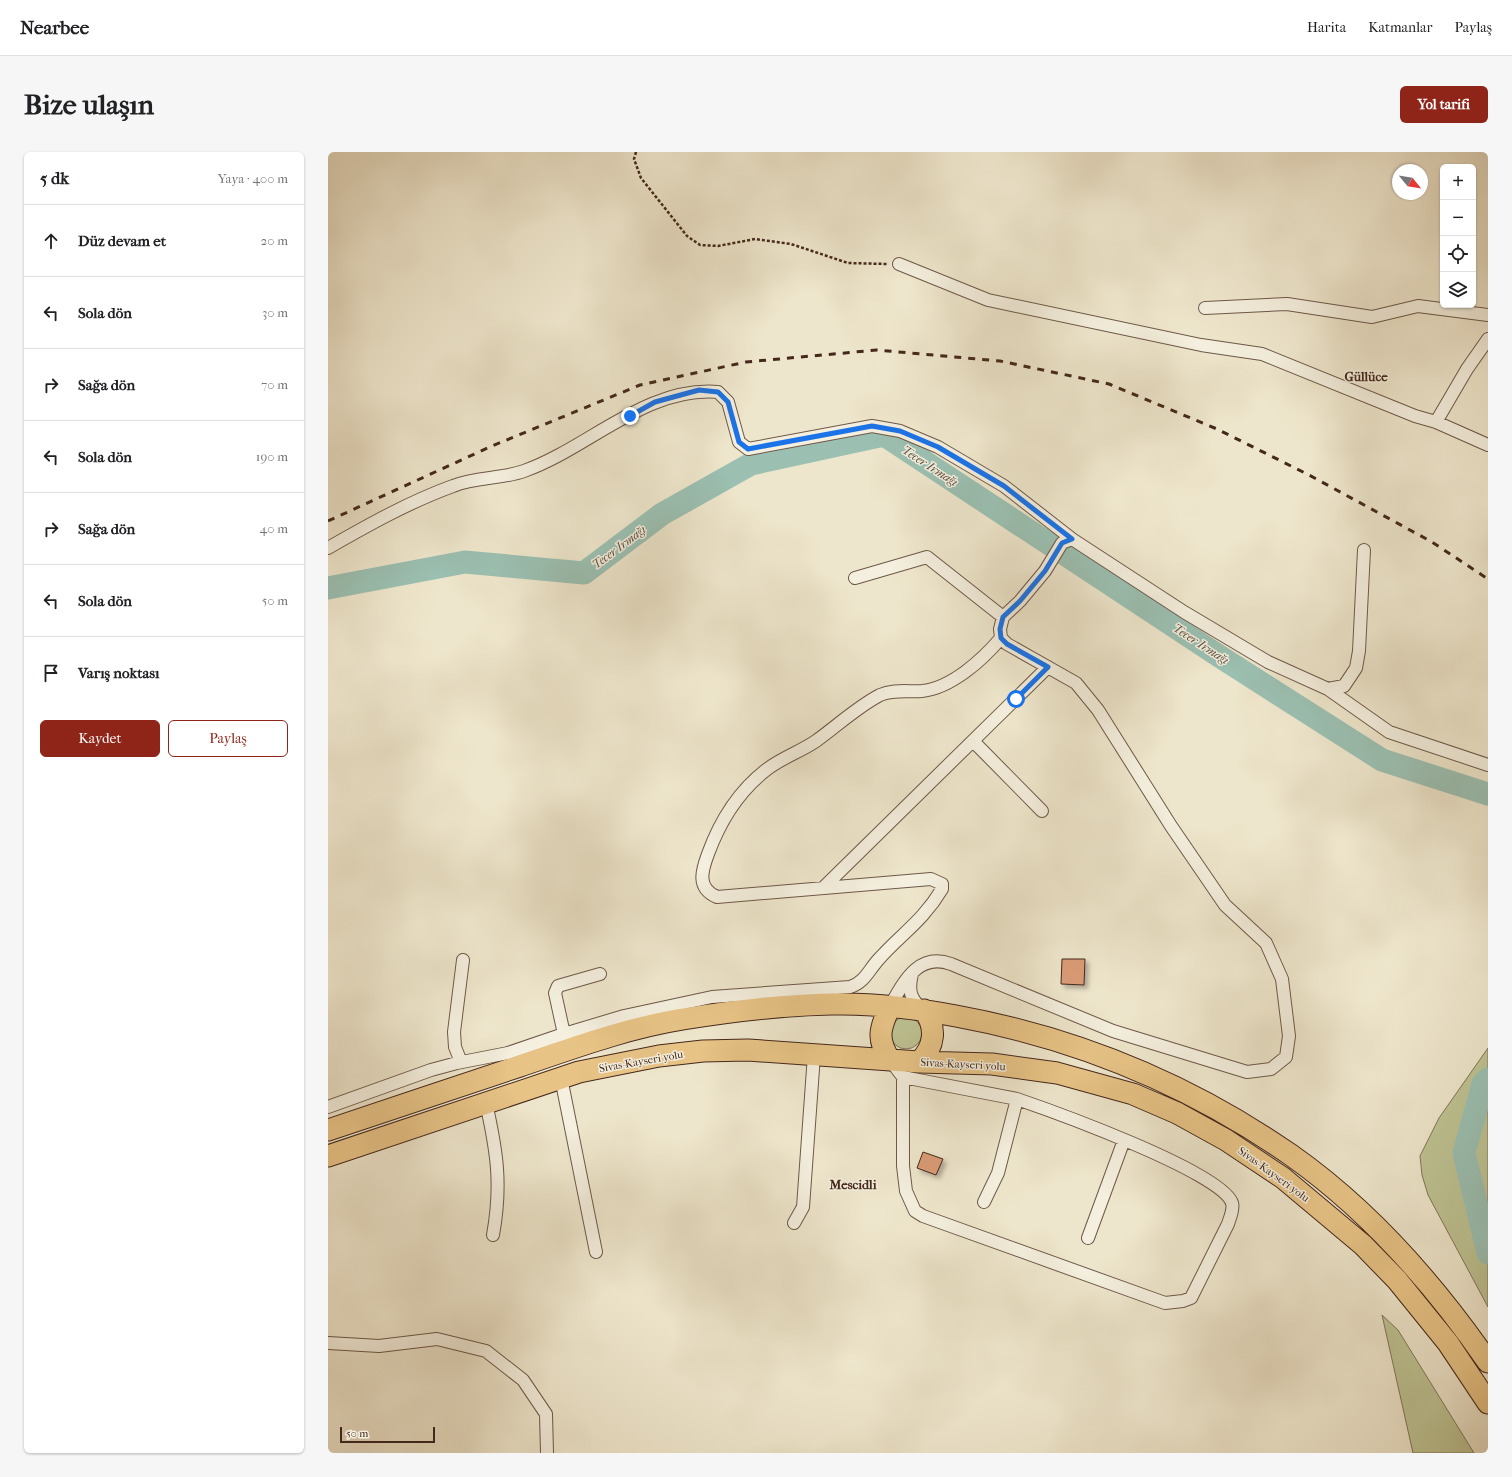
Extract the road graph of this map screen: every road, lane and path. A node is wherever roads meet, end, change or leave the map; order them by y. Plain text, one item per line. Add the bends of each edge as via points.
1 (636, 152) edge
2 (899, 264) joint
3 (1205, 308) dead end
4 (1488, 315) edge
5 (1488, 340) edge
6 (1436, 422) junction
7 (1488, 445) edge
8 (1067, 541) junction
9 (328, 548) edge
10 (1364, 550) dead end
11 (855, 578) dead end
12 (1003, 617) junction
13 (1001, 638) junction
14 (1048, 667) junction
15 (1328, 689) junction
16 (973, 741) junction
17 (1488, 765) edge
18 (1042, 811) dead end
19 (823, 888) junction
20 (463, 960) dead end
21 (912, 972) junction
22 (600, 974) dead end
23 (890, 1006) junction
24 (924, 1010) junction
25 (566, 1041) junction
26 (814, 1055) junction
27 (890, 1060) junction
28 (461, 1062) junction
29 (920, 1062) junction
30 (903, 1077) junction
31 (561, 1078) junction
32 (1017, 1099) junction
33 (486, 1103) junction
34 (328, 1108) edge
35 (328, 1130) edge
36 (1124, 1140) junction
37 (328, 1156) edge
38 (984, 1202) dead end
39 (794, 1223) dead end
40 (493, 1235) dead end
41 (1088, 1238) dead end
42 (596, 1252) dead end
43 (328, 1343) edge
44 (1488, 1362) edge
45 (1488, 1403) edge
46 (547, 1453) edge

1 - 2 path via 634,159 641,178 687,236 700,245 718,246 755,239 790,244 848,263
2 - 6 street via 988,300 1201,345 1262,354 1415,416
3 - 4 street via 1287,304 1372,317 1418,306
5 - 6 street via 1467,369
6 - 7 street
8 - 9 street via 1004,486 938,447 900,431 872,426 748,449 739,442 728,402 718,392 699,390 655,402 524,471 454,485 374,522
8 - 12 street via 1020,601
8 - 15 street via 1268,662
10 - 15 street via 1356,668 1344,686
11 - 12 street via 927,557
12 - 13 street
13 - 14 street
13 - 19 street via 982,659 946,684 923,691 881,694 844,718 810,745 767,769 737,799 725,817 711,845 701,876 707,890 718,897
14 - 16 street
14 - 21 street via 1076,683 1098,710 1171,826 1225,905 1266,943 1282,980 1289,1036 1286,1057 1271,1069 1246,1072 1113,1031 942,961 930,960
15 - 17 street via 1389,732
16 - 18 street
16 - 19 street
19 - 25 street via 931,879 942,884 942,889 924,915 856,985 712,997 624,1016
20 - 28 street via 454,1032 455,1047
21 - 23 street
21 - 24 street via 910,993 914,1002
22 - 25 street via 558,986 555,993
23 - 24 highway, Sivas-Kayseri yolu
23 - 25 highway, Sivas-Kayseri yolu via 833,1004 748,1010
23 - 27 highway via 880,1036
24 - 29 highway via 932,1023 933,1033 928,1052
24 - 44 highway, Sivas-Kayseri yolu via 997,1023 1106,1056 1179,1089 1285,1151 1340,1194 1423,1275
25 - 28 street
25 - 35 highway, Sivas-Kayseri yolu
26 - 27 highway, Sivas-Kayseri yolu
26 - 31 highway, Sivas-Kayseri yolu via 748,1050 703,1051 659,1056
26 - 39 street via 803,1207
27 - 29 highway, Sivas-Kayseri yolu
27 - 30 street
28 - 34 street via 431,1070
29 - 30 street
29 - 45 highway, Sivas-Kayseri yolu via 992,1064 1057,1073 1133,1094 1177,1113 1226,1140 1283,1178 1363,1245 1397,1280 1439,1332
30 - 32 street
30 - 36 street via 903,1166 906,1191 915,1211 922,1216 1165,1303 1183,1301 1190,1298 1228,1224 1232,1203 1218,1186
31 - 33 highway, Sivas-Kayseri yolu
31 - 42 street
32 - 36 street
32 - 38 street via 998,1173
33 - 37 highway, Sivas-Kayseri yolu
33 - 40 street via 498,1170 499,1194
36 - 41 street
43 - 46 street via 379,1346 437,1339 486,1351 522,1380 546,1414

